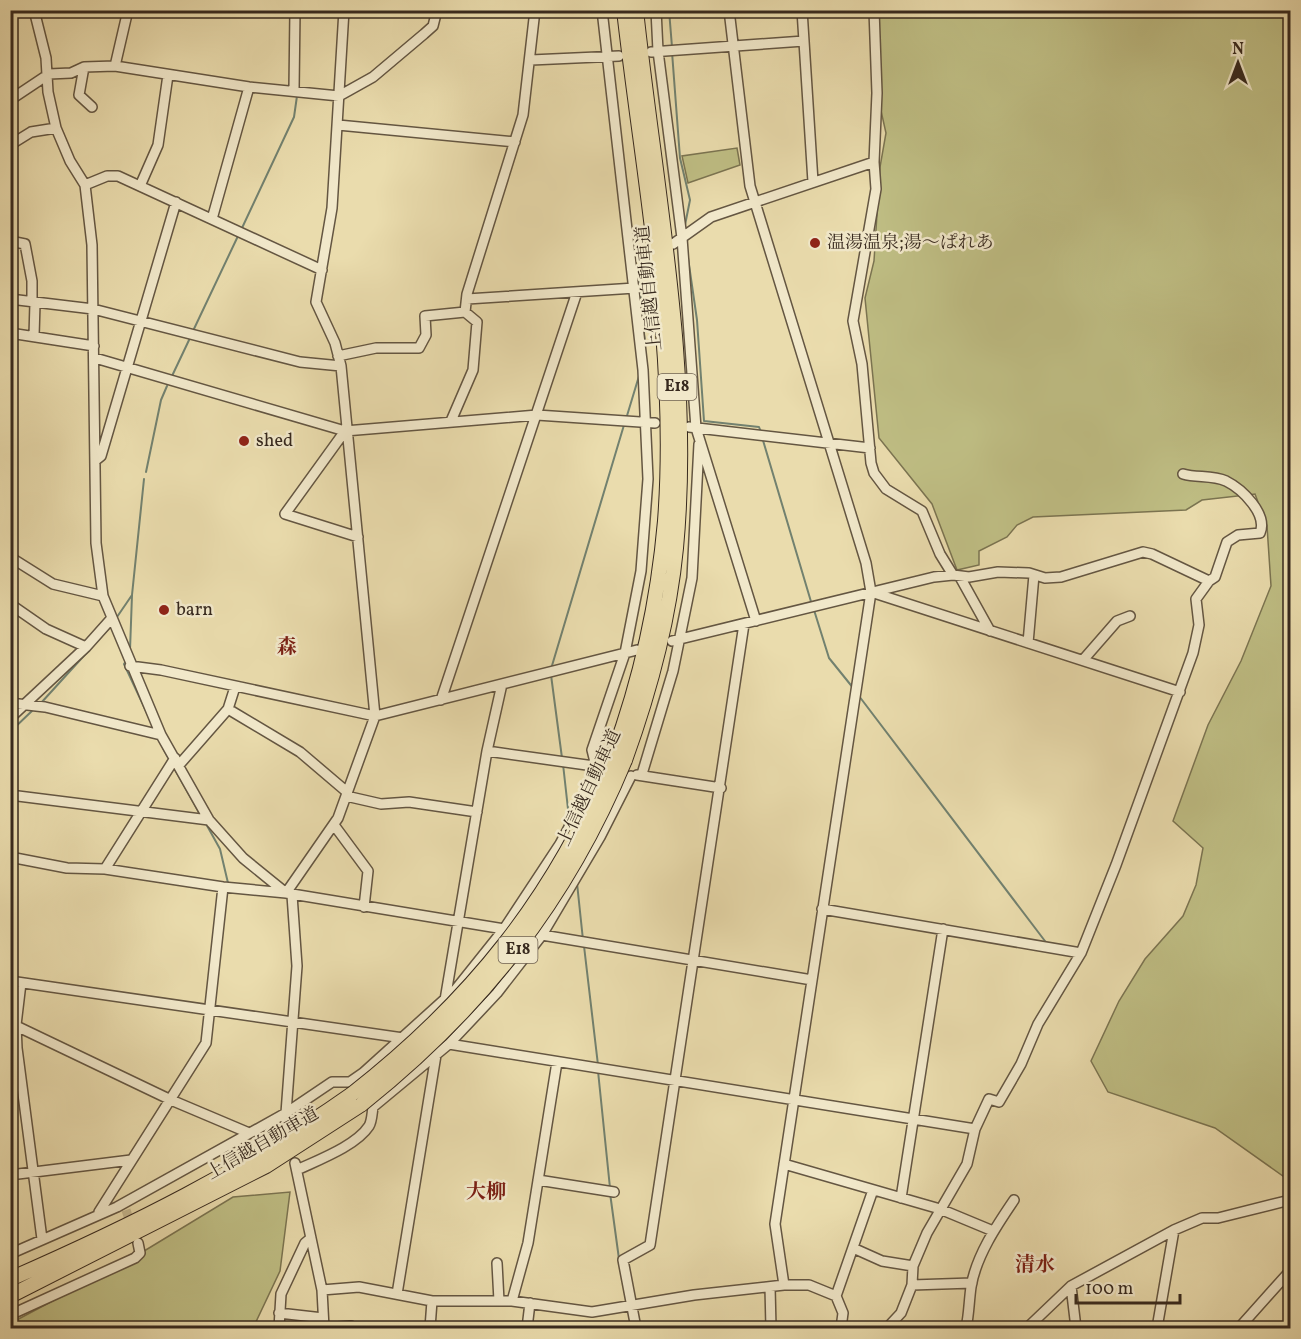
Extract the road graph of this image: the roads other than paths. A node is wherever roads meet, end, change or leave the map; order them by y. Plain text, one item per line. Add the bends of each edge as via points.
1 (34, 10) edge
2 (128, 10) edge
3 (295, 10) edge
4 (344, 10) edge
5 (437, 10) edge
6 (535, 10) edge
7 (602, 10) edge
8 (624, 10) edge
9 (636, 10) edge
10 (656, 10) edge
11 (729, 10) edge
12 (802, 10) edge
13 (874, 10) edge
14 (804, 41) junction
15 (731, 46) junction
16 (654, 51) junction
17 (608, 56) junction
18 (619, 56) dead end
19 (531, 60) junction
20 (115, 66) junction
21 (84, 68) junction
22 (49, 74) junction
23 (168, 75) junction
24 (249, 87) junction
25 (294, 90) junction
26 (339, 96) junction
27 (10, 100) edge
28 (92, 107) dead end
29 (338, 125) junction
30 (56, 128) junction
31 (515, 142) junction
32 (10, 145) edge
33 (874, 162) junction
34 (813, 182) junction
35 (85, 185) junction
36 (140, 186) junction
37 (176, 202) junction
38 (756, 203) junction
39 (212, 219) junction
40 (682, 238) junction
41 (10, 241) edge
42 (674, 244) dead end
43 (645, 266) dead end
44 (322, 270) junction
45 (633, 275) junction
46 (635, 288) junction
47 (577, 292) junction
48 (10, 299) edge
49 (467, 299) junction
50 (34, 303) junction
51 (93, 309) junction
52 (465, 312) junction
53 (140, 321) junction
54 (10, 333) edge
55 (34, 336) junction
56 (94, 346) junction
57 (94, 358) junction
58 (339, 361) junction
59 (126, 369) junction
60 (537, 415) junction
61 (451, 421) junction
62 (650, 423) junction
63 (692, 428) junction
64 (345, 431) junction
65 (699, 441) junction
66 (829, 443) junction
67 (870, 448) junction
68 (96, 460) junction
69 (1183, 474) dead end
70 (358, 537) junction
71 (10, 557) edge
72 (1034, 575) junction
73 (957, 576) junction
74 (1209, 581) junction
75 (871, 592) junction
76 (104, 596) junction
77 (10, 604) edge
78 (1130, 616) dead end
79 (111, 619) junction
80 (756, 621) junction
81 (744, 624) junction
82 (990, 631) junction
83 (676, 640) junction
84 (1028, 643) junction
85 (86, 647) junction
86 (637, 650) dead end
87 (625, 653) junction
88 (1083, 660) junction
89 (130, 666) junction
90 (502, 684) junction
91 (236, 687) junction
92 (1180, 692) junction
93 (441, 700) junction
94 (10, 703) edge
95 (25, 704) junction
96 (228, 709) junction
97 (375, 716) junction
98 (10, 718) edge
99 (160, 735) junction
100 (487, 751) junction
101 (619, 757) junction
102 (177, 761) junction
103 (596, 766) junction
104 (642, 774) junction
105 (630, 776) junction
106 (721, 788) junction
107 (346, 794) junction
108 (10, 795) edge
109 (140, 811) junction
110 (477, 812) junction
111 (209, 820) junction
112 (334, 825) junction
113 (10, 857) edge
114 (105, 869) junction
115 (223, 887) junction
116 (289, 894) junction
117 (364, 907) junction
118 (822, 909) junction
119 (458, 922) junction
120 (504, 929) junction
121 (943, 929) junction
122 (542, 935) junction
123 (1081, 953) junction
124 (694, 959) junction
125 (812, 980) junction
126 (10, 981) edge
127 (21, 983) junction
128 (445, 1000) junction
129 (211, 1008) junction
130 (295, 1021) junction
131 (13, 1024) edge
132 (403, 1038) junction
133 (449, 1044) junction
134 (14, 1049) edge
135 (435, 1055) junction
136 (557, 1062) junction
137 (676, 1080) junction
138 (357, 1099) junction
139 (794, 1099) junction
140 (171, 1100) junction
141 (286, 1113) junction
142 (915, 1118) junction
143 (288, 1126) dead end
144 (975, 1129) junction
145 (249, 1133) junction
146 (131, 1160) junction
147 (784, 1164) junction
148 (32, 1173) junction
149 (10, 1175) edge
150 (538, 1180) junction
151 (873, 1190) junction
152 (614, 1192) dead end
153 (901, 1198) junction
154 (1014, 1200) dead end
155 (1290, 1200) edge
156 (940, 1209) junction
157 (99, 1212) junction
158 (1174, 1230) junction
159 (993, 1231) junction
160 (311, 1238) junction
161 (42, 1239) junction
162 (138, 1243) dead end
163 (853, 1248) junction
164 (10, 1254) edge
165 (497, 1263) dead end
166 (913, 1266) junction
167 (1290, 1271) edge
168 (10, 1278) edge
169 (972, 1283) junction
170 (784, 1285) junction
171 (912, 1285) junction
172 (1071, 1286) junction
173 (770, 1287) junction
174 (322, 1290) junction
175 (397, 1294) junction
176 (10, 1296) edge
177 (836, 1296) junction
178 (432, 1301) junction
179 (499, 1301) junction
180 (512, 1301) junction
181 (530, 1302) junction
182 (631, 1306) junction
183 (279, 1313) junction
184 (10, 1315) edge
185 (323, 1325) edge
186 (279, 1329) edge
187 (351, 1329) edge
188 (430, 1329) edge
189 (527, 1329) edge
190 (636, 1329) edge
191 (771, 1329) edge
192 (841, 1329) edge
193 (887, 1329) edge
194 (966, 1329) edge
195 (1027, 1329) edge
196 (1076, 1329) edge
197 (1157, 1329) edge
198 (1239, 1329) edge

1 - 22 street
2 - 20 street
3 - 25 street
4 - 26 street
5 - 26 street via 433,26 424,34 373,77
6 - 19 street
7 - 17 street
8 - 101 highway, 上信越自動車道 / E18 via 659,313 667,467 662,546 651,624
9 - 101 highway, 上信越自動車道 / E18 via 670,300 679,481 675,556 664,625 649,689
10 - 16 street
11 - 15 street
12 - 14 street
13 - 33 street
14 - 15 street
14 - 34 street
15 - 16 street
15 - 38 street via 750,186
16 - 40 street
17 - 18 street
17 - 19 street
17 - 45 street
19 - 31 street
20 - 21 street
20 - 23 street
21 - 22 street
21 - 28 street via 79,95
22 - 27 street
22 - 30 street via 48,92
23 - 24 street
23 - 36 street via 158,145
24 - 25 street
24 - 39 street
25 - 26 street
26 - 29 street
29 - 31 street
29 - 44 street via 332,208
30 - 32 street via 31,132
30 - 35 street
31 - 49 street
33 - 34 street
33 - 67 street via 876,189 852,321 862,364
34 - 38 street
35 - 36 street via 112,175
35 - 51 street via 92,245
36 - 37 street
37 - 39 street
37 - 53 street
38 - 40 street via 711,217
38 - 66 street
39 - 44 street
40 - 42 street
40 - 63 street
41 - 50 street via 25,244
43 - 45 street
44 - 58 street via 316,303
45 - 46 street
46 - 47 street
46 - 62 street
47 - 49 street
47 - 60 street
48 - 50 street
49 - 52 street
50 - 51 street
50 - 55 street
51 - 53 street
51 - 56 street
52 - 58 street via 425,316 426,335 419,348 376,348
52 - 61 street via 477,322 473,370
53 - 58 street via 300,362
53 - 59 street
54 - 55 street
55 - 56 street
56 - 57 street
57 - 59 street
57 - 68 street
58 - 64 street
59 - 64 street
59 - 68 street via 101,456
60 - 61 street
60 - 62 street
60 - 93 street
61 - 64 street
62 - 87 street via 641,571
63 - 65 street
63 - 66 street
64 - 70 street
64 - 70 street via 285,514
65 - 80 street
65 - 83 street via 692,578
66 - 67 street
66 - 75 street via 866,563
67 - 73 street via 874,473 896,497 922,512 940,554
68 - 76 street via 96,543
69 - 74 street via 1226,481 1258,511 1261,521 1260,533 1238,535 1227,542 1215,577
70 - 97 street
71 - 76 street via 53,584
72 - 73 street via 998,572
72 - 74 street via 1061,577 1143,552
72 - 84 street
73 - 75 street
73 - 82 street
74 - 92 street via 1196,599 1198,625
75 - 80 street
75 - 82 street
75 - 118 street
76 - 79 street
77 - 85 street via 46,629
78 - 88 street via 1117,621
79 - 85 street
79 - 89 street
80 - 81 street
81 - 83 street
81 - 106 street
82 - 84 street
83 - 104 street
84 - 88 street
85 - 95 street
86 - 87 street
87 - 90 street
87 - 103 street via 592,750
88 - 92 street
89 - 91 street
89 - 99 street
90 - 93 street
90 - 100 street
91 - 96 street
91 - 97 street
92 - 123 street
93 - 97 street
94 - 95 street
95 - 98 street
95 - 99 street
96 - 102 street
96 - 107 street via 300,752
97 - 107 street
99 - 102 street
100 - 103 street
100 - 110 street
101 - 138 highway, 上信越自動車道 / E18, bridge via 567,853 507,944 433,1026
102 - 109 street
102 - 111 street
103 - 105 street
103 - 120 street via 560,844
104 - 105 street
104 - 106 street
105 - 122 street via 600,837
106 - 124 street
107 - 110 street via 381,804 409,802
107 - 112 street
108 - 109 street
109 - 111 street
109 - 114 street
110 - 119 street
111 - 116 street via 243,858
112 - 116 street
112 - 117 street via 368,871
113 - 114 street via 67,868
114 - 115 street
115 - 116 street
115 - 129 street
116 - 117 street
116 - 130 street via 297,966
117 - 119 street
118 - 121 street
118 - 125 street
119 - 120 street
119 - 128 street
120 - 128 street
121 - 123 street
121 - 142 street
122 - 124 street
122 - 133 street via 497,993
123 - 144 street via 1038,1024 999,1102 989,1099
124 - 125 street
124 - 137 street
125 - 139 street
126 - 127 street
127 - 129 street
127 - 131 street
128 - 132 street
129 - 130 street
129 - 140 street via 206,1043
130 - 132 street
130 - 141 street
131 - 134 street
131 - 140 street
132 - 141 street via 356,1079 332,1082
133 - 135 street
133 - 136 street
134 - 148 street
135 - 160 street via 373,1107 371,1124 364,1131 336,1152 296,1167
135 - 175 street
136 - 137 street
136 - 150 street
137 - 139 street
137 - 182 street via 650,1245 623,1260
138 - 168 highway, 上信越自動車道 / E18 via 215,1179
138 - 176 highway, 上信越自動車道 / E18 via 266,1166
139 - 142 street
139 - 147 street
140 - 145 street
140 - 146 street
141 - 143 street
141 - 145 street
142 - 144 street
142 - 153 street
144 - 156 street via 967,1164
145 - 157 street via 124,1207
146 - 148 street
146 - 157 street
147 - 151 street
147 - 170 street via 775,1224
148 - 149 street
148 - 161 street
150 - 152 street
150 - 180 street via 528,1243
151 - 153 street
151 - 163 street
153 - 156 street
154 - 159 street
155 - 158 street via 1218,1218 1202,1218
156 - 159 street
156 - 166 street
157 - 161 street
158 - 172 street
158 - 197 street
159 - 169 street
160 - 174 street
160 - 183 street via 281,1294
161 - 164 street
162 - 184 street via 140,1253 135,1258
163 - 166 street via 882,1261
163 - 177 street
165 - 179 street
166 - 171 street
167 - 198 street
169 - 171 street
169 - 194 street
170 - 173 street
170 - 177 street via 809,1285
171 - 193 street via 901,1313
172 - 195 street
172 - 196 street
173 - 182 street
173 - 191 street
174 - 175 street via 359,1287
174 - 185 street
175 - 178 street
177 - 192 street via 843,1313
178 - 179 street
178 - 188 street
179 - 180 street
180 - 181 street
181 - 182 street via 592,1312
181 - 189 street
182 - 190 street
183 - 185 street
183 - 186 street
185 - 187 street

